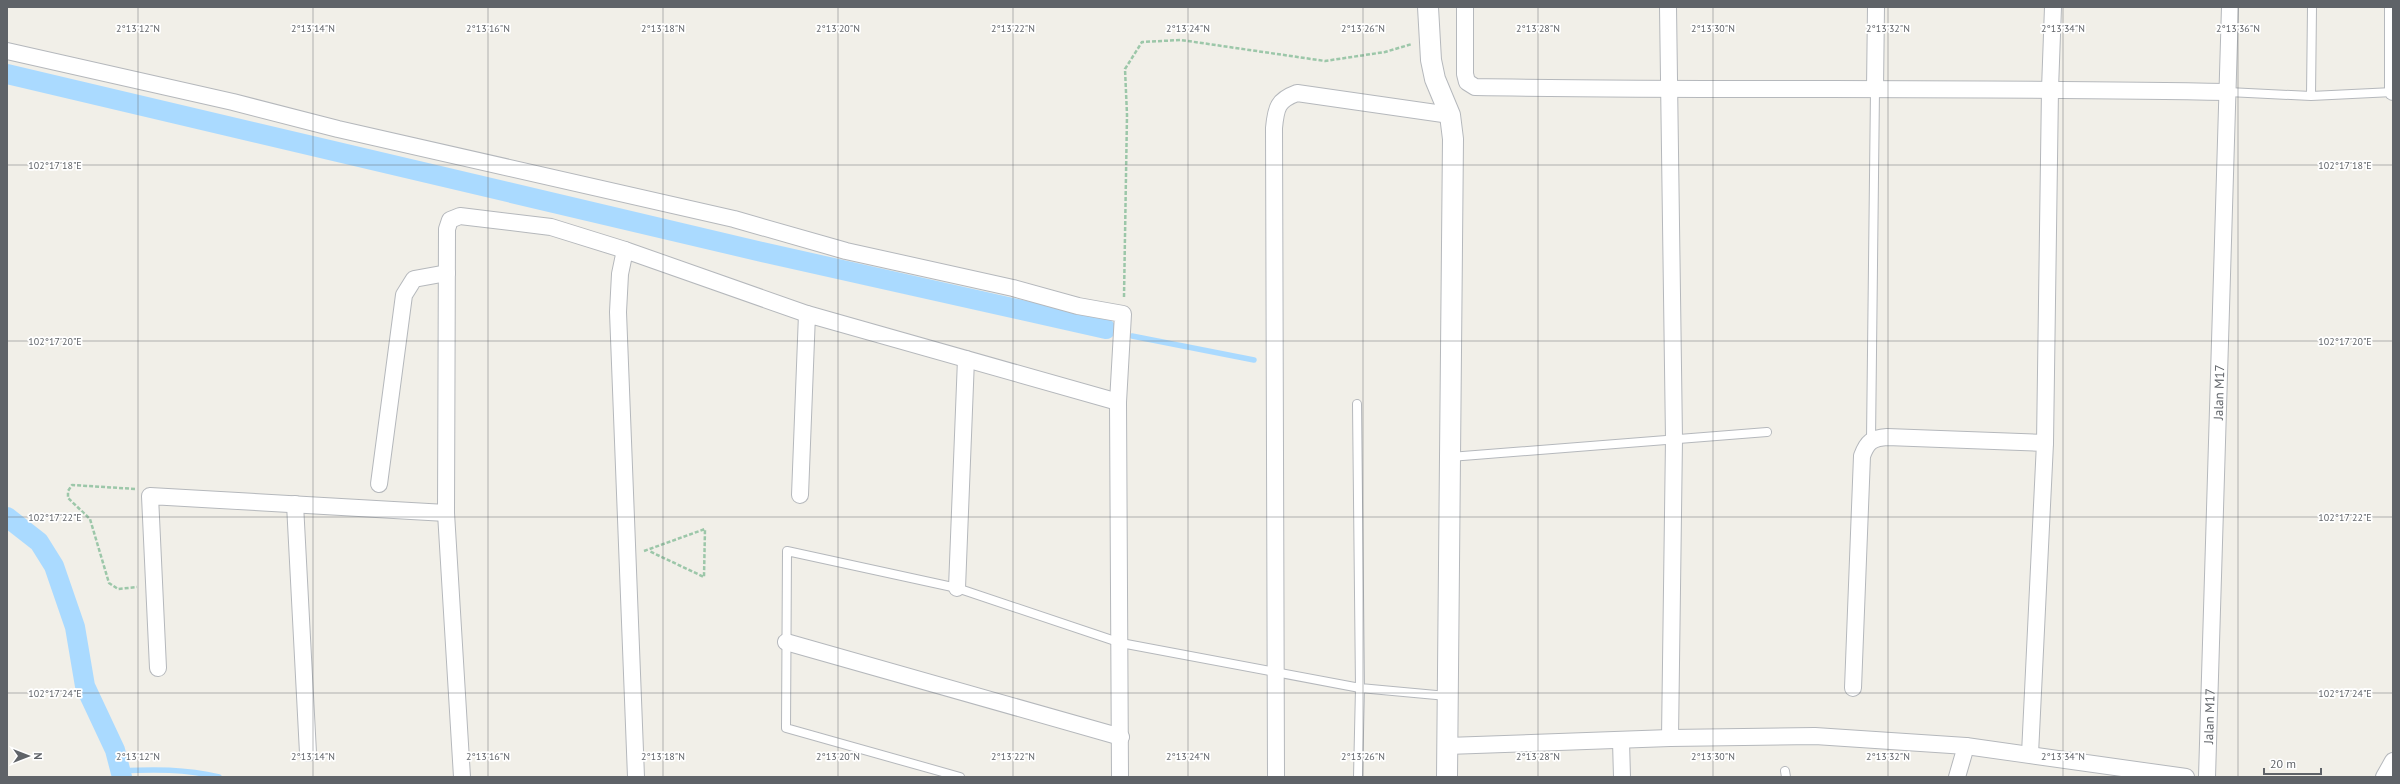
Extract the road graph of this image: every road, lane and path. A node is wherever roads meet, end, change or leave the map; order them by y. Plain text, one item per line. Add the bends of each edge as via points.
1 (1428, 7) edge
2 (1465, 7) edge
3 (1668, 7) edge
4 (1876, 7) edge
5 (2054, 7) edge
6 (2230, 7) edge
7 (2312, 7) edge
8 (2393, 7) edge
9 (1429, 39) junction
10 (7, 52) edge
11 (2050, 88) junction
12 (1875, 89) junction
13 (1668, 90) junction
14 (2228, 92) junction
15 (2393, 92) edge
16 (2311, 96) junction
17 (1450, 116) junction
18 (626, 250) junction
19 (446, 273) junction
20 (807, 314) junction
21 (1123, 314) junction
22 (966, 359) junction
23 (1118, 402) junction
24 (1357, 404) dead end
25 (1766, 432) dead end
26 (1674, 439) junction
27 (1871, 440) junction
28 (2045, 442) junction
29 (1449, 457) junction
30 (379, 484) dead end
31 (800, 495) dead end
32 (150, 496) junction
33 (295, 504) junction
34 (446, 513) junction
35 (649, 551) joint
36 (154, 586) junction
37 (957, 588) junction
38 (786, 642) junction
39 (1121, 644) junction
40 (158, 668) dead end
41 (1275, 674) junction
42 (1360, 688) junction
43 (1852, 688) dead end
44 (1447, 696) junction
45 (1121, 737) junction
46 (1670, 738) junction
47 (1621, 741) junction
48 (1447, 746) junction
49 (1966, 746) junction
50 (308, 753) dead end
51 (2030, 754) junction
52 (2393, 761) edge
53 (2128, 772) edge
54 (462, 777) edge
55 (636, 777) edge
56 (960, 777) edge
57 (1120, 777) edge
58 (1276, 777) edge
59 (1358, 777) edge
60 (1447, 777) edge
61 (1622, 777) edge
62 (1957, 777) edge
63 (2186, 777) edge
64 (2207, 777) edge
65 (2384, 777) edge

1 - 9 street
2 - 13 street via 1465,74 1467,82 1475,87
3 - 13 street
4 - 12 street
5 - 11 street
6 - 14 street, Jalan M17
7 - 16 lane
8 - 15 street
9 - 17 street via 1435,79
9 - 21 path via 1385,52 1326,61 1181,40 1142,42 1125,69 1127,116
10 - 21 street via 734,219 846,251 1013,288 1078,306
11 - 12 street
11 - 14 street
11 - 28 street
12 - 13 street
12 - 27 lane
13 - 26 street
14 - 16 lane
14 - 64 street, Jalan M17
15 - 16 lane
17 - 29 street via 1453,139
17 - 41 street via 1297,93 1284,98 1275,111
18 - 19 street via 551,227 460,216 450,220 446,229
18 - 20 street
18 - 55 street via 620,274 618,312
19 - 30 street via 414,279 404,296
19 - 34 street
20 - 22 street
20 - 31 street
21 - 23 street
22 - 23 street
22 - 37 street
23 - 39 street
24 - 42 lane
25 - 26 lane
26 - 29 lane
26 - 46 street
27 - 28 street via 1887,438
27 - 43 street via 1862,456
28 - 51 street
29 - 44 street
32 - 33 street
32 - 36 street
32 - 36 path via 132,487 72,485 68,491 68,498 90,519 109,583 118,589
33 - 34 street
33 - 50 street
34 - 54 street
35 - 35 path via 705,529 704,577 669,561
36 - 40 street
37 - 38 lane via 787,551
37 - 39 lane
38 - 45 street
38 - 56 lane via 786,728
39 - 41 lane
39 - 45 street
41 - 42 lane
41 - 58 street
42 - 44 lane
42 - 59 lane
44 - 48 street
45 - 57 street
46 - 47 street
46 - 49 street via 1815,736
47 - 48 street
47 - 61 street
48 - 60 street
49 - 51 street
49 - 62 street
51 - 53 street
52 - 65 street
53 - 63 street

